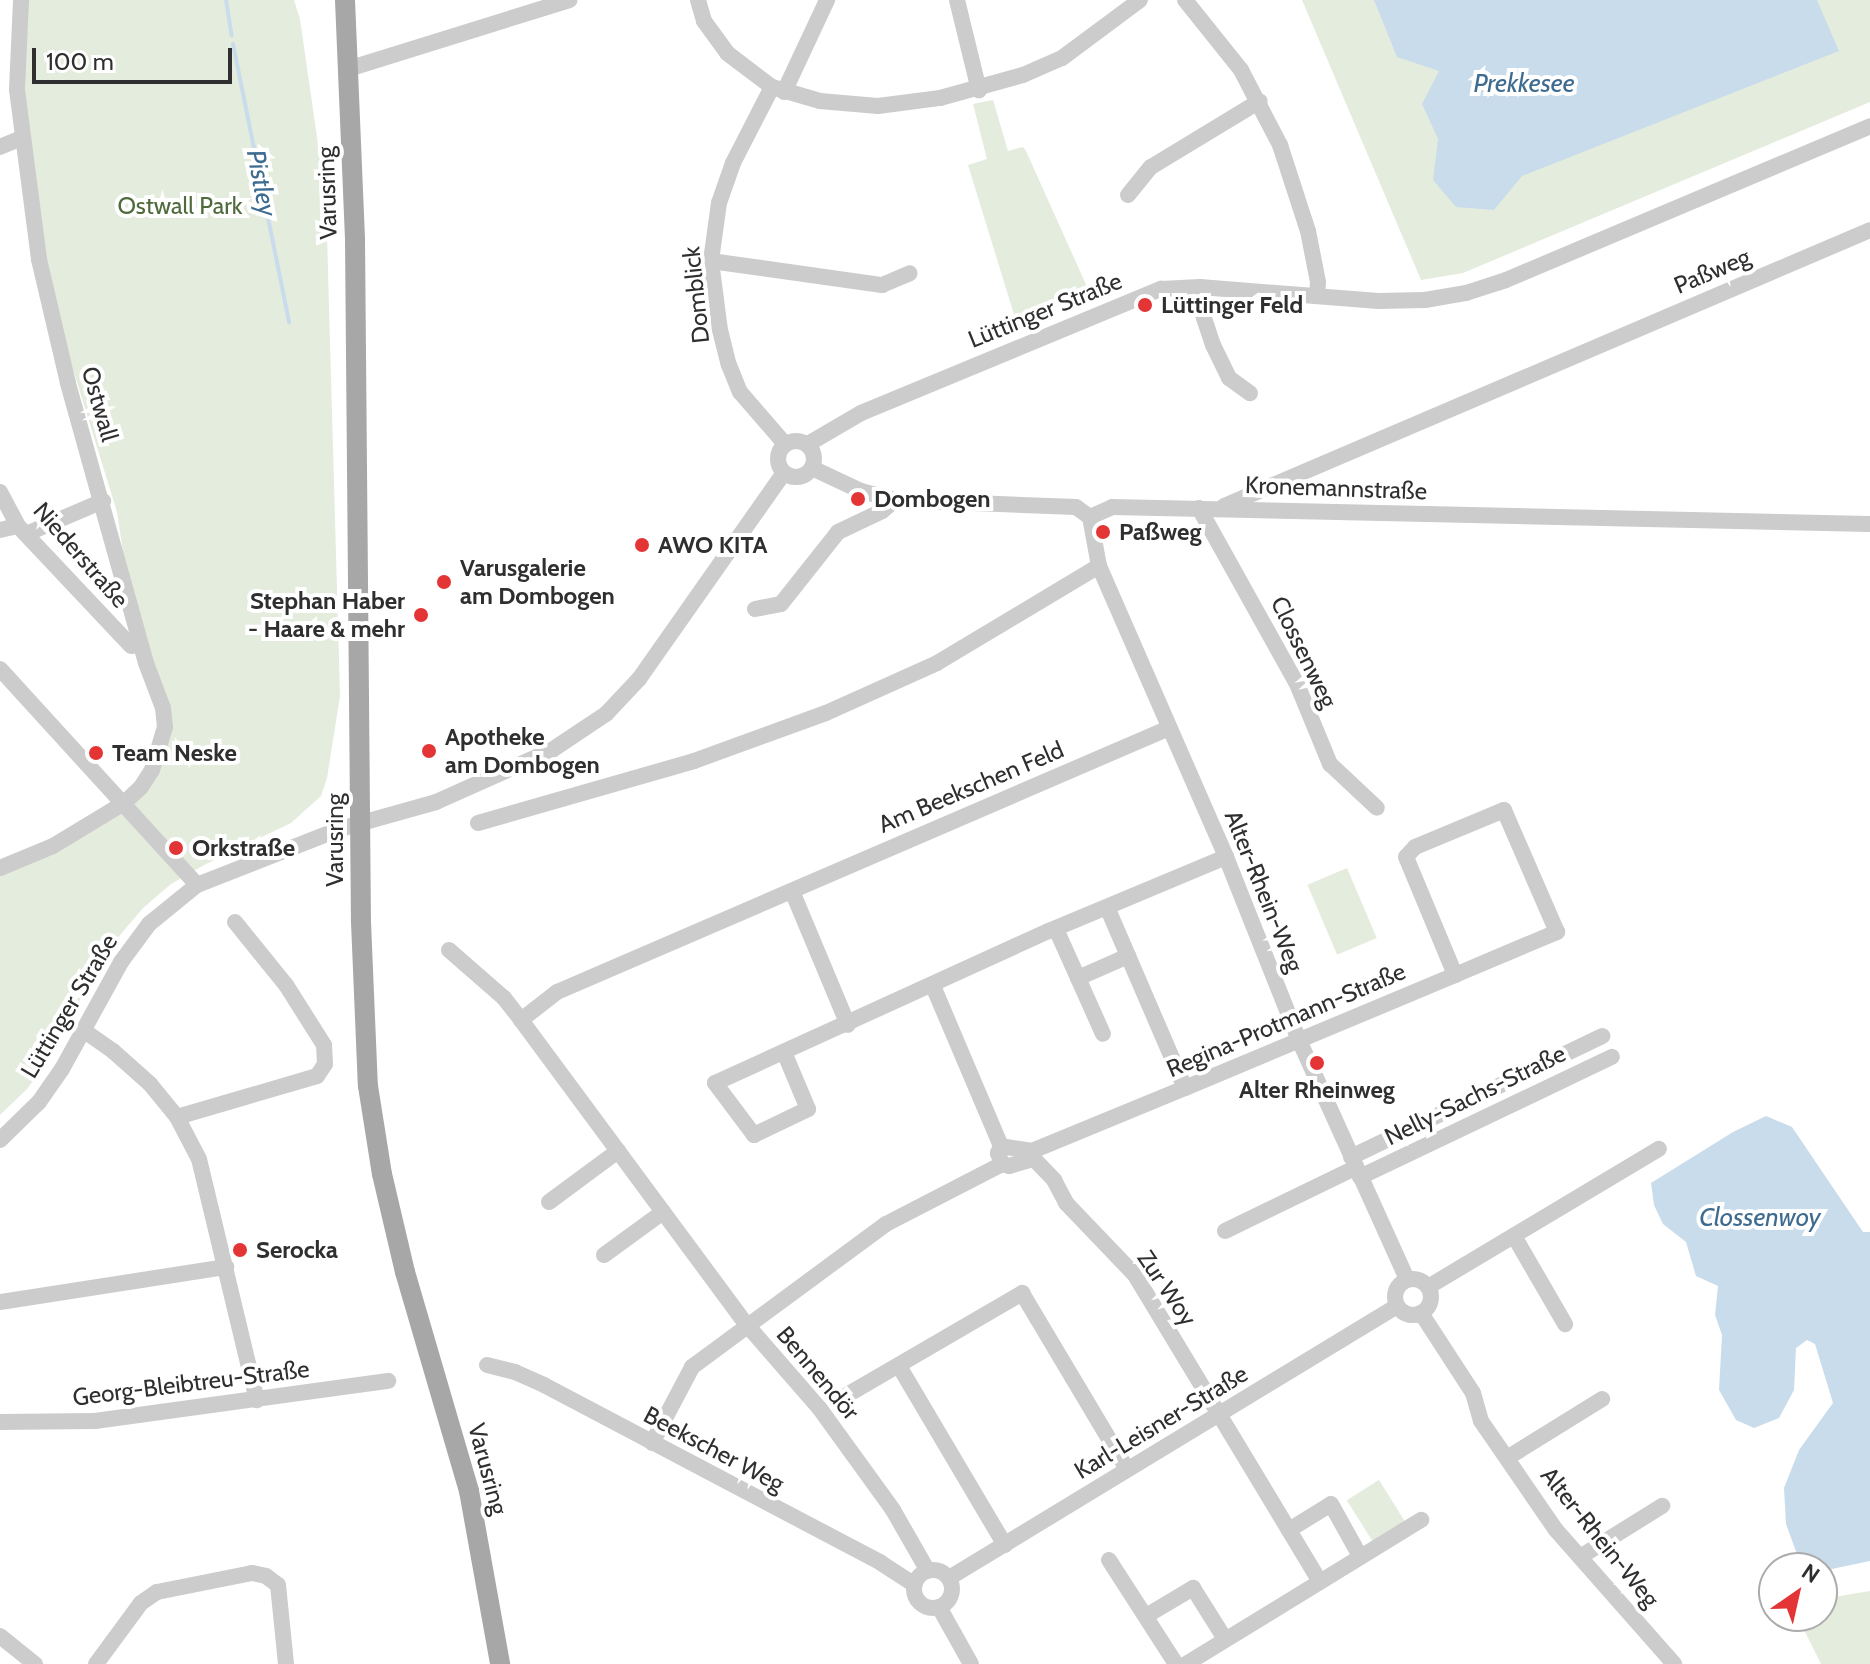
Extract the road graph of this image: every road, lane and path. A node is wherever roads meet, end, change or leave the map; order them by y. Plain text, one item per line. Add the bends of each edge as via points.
1 (21, 0) edge
2 (345, 0) edge
3 (569, 0) edge
4 (698, 0) edge
5 (827, 0) edge
6 (957, 0) edge
7 (1140, 0) edge
8 (1185, 0) edge
9 (348, 69) junction
10 (778, 90) junction
11 (979, 90) junction
12 (1260, 101) junction
13 (1870, 126) edge
14 (21, 138) junction
15 (0, 147) edge
16 (1128, 195) dead end
17 (1870, 230) edge
18 (711, 261) junction
19 (910, 273) dead end
20 (1200, 287) junction
21 (1317, 296) junction
22 (1250, 393) dead end
23 (785, 444) junction
24 (808, 444) junction
25 (812, 468) junction
26 (784, 473) junction
27 (0, 492) edge
28 (895, 500) junction
29 (103, 501) junction
30 (1199, 508) junction
31 (1219, 508) junction
32 (1090, 517) junction
33 (1870, 524) edge
34 (0, 530) edge
35 (22, 530) junction
36 (1099, 566) junction
37 (755, 609) dead end
38 (131, 646) dead end
39 (0, 669) edge
40 (1169, 728) junction
41 (124, 803) junction
42 (1377, 808) dead end
43 (361, 821) junction
44 (478, 823) dead end
45 (1226, 857) junction
46 (0, 868) edge
47 (197, 885) junction
48 (792, 891) junction
49 (1107, 907) junction
50 (235, 922) dead end
51 (1056, 929) junction
52 (449, 950) dead end
53 (1128, 956) junction
54 (1455, 975) junction
55 (1078, 978) junction
56 (933, 986) junction
57 (521, 1020) junction
58 (848, 1025) junction
59 (83, 1030) junction
60 (1103, 1034) dead end
61 (1602, 1036) dead end
62 (1299, 1040) junction
63 (784, 1052) junction
64 (1612, 1057) dead end
65 (1185, 1088) junction
66 (177, 1117) junction
67 (0, 1140) edge
68 (1001, 1146) junction
69 (1659, 1149) dead end
70 (618, 1151) junction
71 (1033, 1155) junction
72 (1002, 1164) junction
73 (1355, 1167) junction
74 (549, 1202) dead end
75 (663, 1212) junction
76 (1225, 1231) dead end
77 (1514, 1236) junction
78 (604, 1255) dead end
79 (226, 1267) junction
80 (1407, 1279) junction
81 (1428, 1287) junction
82 (0, 1302) edge
83 (1397, 1306) junction
84 (1421, 1313) junction
85 (1565, 1324) dead end
86 (747, 1325) junction
87 (487, 1365) dead end
88 (899, 1366) junction
89 (388, 1381) dead end
90 (847, 1395) dead end
91 (1602, 1399) dead end
92 (257, 1400) junction
93 (1219, 1415) junction
94 (0, 1422) edge
95 (652, 1443) junction
96 (1507, 1458) junction
97 (1127, 1469) junction
98 (1662, 1506) dead end
99 (1421, 1520) dead end
100 (1289, 1530) junction
101 (1005, 1545) junction
102 (1360, 1556) junction
103 (1580, 1557) junction
104 (1109, 1560) dead end
105 (928, 1571) junction
106 (949, 1578) junction
107 (1320, 1582) junction
108 (915, 1585) junction
109 (939, 1607) junction
110 (1146, 1616) junction
111 (0, 1636) edge
112 (1225, 1639) junction
113 (35, 1664) edge
114 (96, 1664) edge
115 (286, 1664) edge
116 (500, 1664) edge
117 (971, 1664) edge
118 (1176, 1664) edge
119 (1186, 1664) edge
120 (1674, 1664) edge

1 - 14 street, Ostwall
2 - 9 main road, Varusring
3 - 9 street
4 - 10 street via 704,21 727,53
5 - 10 street, Domblick
6 - 11 street
7 - 11 street via 1062,58
8 - 12 street via 1224,45
9 - 43 main road, Varusring via 355,239
10 - 11 street via 820,101 878,106
10 - 18 street, Domblick via 724,190
12 - 16 street via 1151,167
12 - 21 street via 1304,218
13 - 21 street, Lüttinger Straße via 1506,280 1425,300
14 - 15 street
14 - 29 street, Ostwall via 39,259
17 - 31 street, Paßweg
18 - 19 street via 882,285
18 - 23 street, Domblick via 729,365 740,392
20 - 21 street, Lüttinger Straße
20 - 22 street via 1200,311 1213,345 1229,378
20 - 24 street, Lüttinger Straße via 1161,289 1121,303 861,413
23 - 24 street
23 - 26 street via 778,454
24 - 25 street via 815,455
25 - 26 street via 794,477
25 - 28 street
26 - 43 street, Lüttinger Straße via 639,679 606,714 523,765 436,802
27 - 35 street, Niederstraße
28 - 32 street via 1076,507
28 - 37 street via 838,532 781,604
29 - 35 street
29 - 41 street, Ostwall via 165,727 152,770
30 - 31 street, Kronemannstraße
30 - 32 street, Kronemannstraße via 1112,507
30 - 42 street, Clossenweg via 1297,684 1330,764
31 - 33 street, Kronemannstraße
32 - 36 street, Alter-Rhein-Weg
34 - 35 street
35 - 38 street, Niederstraße
36 - 40 street, Alter-Rhein-Weg
36 - 44 street via 884,689 694,761
39 - 41 street
40 - 45 street, Alter-Rhein-Weg
40 - 48 street, Am Beekschen Feld
41 - 46 street, Ostwall via 53,846
41 - 47 street
43 - 47 street, Lüttinger Straße
43 - 116 main road, Varusring via 367,1058 382,1174 469,1491
45 - 49 street
45 - 62 street, Alter-Rhein-Weg
47 - 59 street, Lüttinger Straße via 149,924
48 - 57 street, Am Beekschen Feld via 557,992
48 - 58 street
49 - 51 street
49 - 53 street
50 - 66 street via 286,985 324,1045 325,1064 317,1076
51 - 55 street
51 - 56 street
52 - 57 street, Bennendör
53 - 55 street
53 - 65 street
54 - 54 street, Regina-Protmann-Straße via 1557,932 1504,810 1415,847 1406,857
54 - 62 street, Regina-Protmann-Straße
55 - 60 street
56 - 58 street
56 - 68 street
57 - 70 street, Bennendör
58 - 63 street
59 - 66 street via 130,1064
59 - 67 street, Lüttinger Straße via 39,1102
61 - 73 street, Nelly-Sachs-Straße
62 - 65 street, Regina-Protmann-Straße
62 - 73 street, Alter-Rhein-Weg
63 - 63 street via 715,1083 754,1135 808,1109
64 - 73 street, Nelly-Sachs-Straße
65 - 71 street, Regina-Protmann-Straße
66 - 79 street via 199,1159
68 - 71 street
68 - 72 street
69 - 77 street
70 - 74 street
70 - 75 street, Bennendör
71 - 72 street, Regina-Protmann-Straße
71 - 93 street, Zur Woy via 1066,1203 1135,1275
72 - 86 street, Regina-Protmann-Straße via 886,1224
73 - 76 street
73 - 80 street, Alter-Rhein-Weg
75 - 78 street
75 - 86 street, Bennendör
77 - 81 street
77 - 85 street
79 - 82 street
79 - 92 street
80 - 81 street
80 - 83 street via 1395,1290
81 - 84 street via 1431,1299
83 - 84 street via 1405,1314
83 - 93 street, Karl-Leisner-Straße
84 - 96 street, Alter-Rhein-Weg
86 - 95 street, Regina-Protmann-Straße via 692,1367
86 - 105 street, Bennendör via 820,1409 893,1510
87 - 95 street, Beekscher Weg via 544,1385
88 - 90 street
88 - 97 street via 1022,1293
88 - 101 street
89 - 92 street, Georg-Bleibtreu-Straße
91 - 96 street
92 - 94 street, Georg-Bleibtreu-Straße via 95,1421
93 - 97 street, Karl-Leisner-Straße
93 - 100 street, Zur Woy
95 - 108 street, Beekscher Weg
96 - 103 street, Alter-Rhein-Weg
97 - 101 street, Karl-Leisner-Straße
98 - 103 street
99 - 102 street
100 - 102 street via 1331,1504
100 - 107 street, Zur Woy
101 - 106 street, Karl-Leisner-Straße
102 - 107 street
103 - 120 street, Alter-Rhein-Weg
104 - 110 street
105 - 106 street
105 - 108 street
106 - 109 street via 953,1590
107 - 112 street
108 - 109 street via 920,1603
109 - 117 street
110 - 112 street via 1193,1588
110 - 118 street
111 - 113 street
112 - 119 street
114 - 115 street via 141,1603 157,1592 252,1573 278,1585

